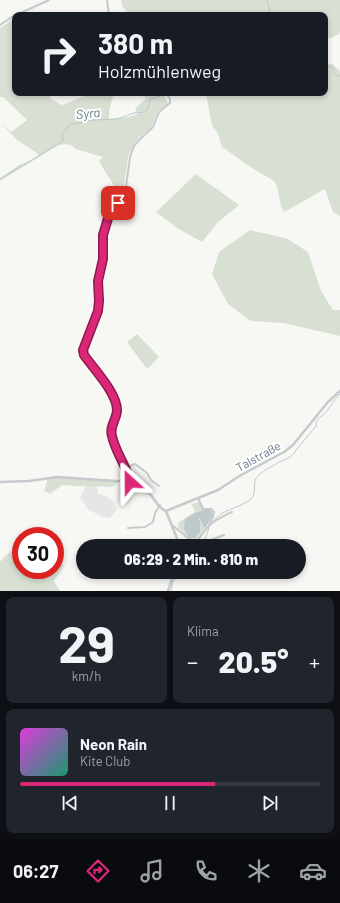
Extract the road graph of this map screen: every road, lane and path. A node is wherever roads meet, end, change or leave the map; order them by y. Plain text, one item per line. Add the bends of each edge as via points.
1 (48, 0) edge
2 (107, 0) edge
3 (22, 12) edge
4 (109, 12) edge
5 (12, 17) edge
6 (0, 25) edge
7 (168, 96) edge
8 (340, 391) edge
9 (125, 468) junction
10 (0, 482) edge
11 (130, 482) junction
12 (159, 486) dead end
13 (198, 498) junction
14 (160, 506) junction
15 (166, 511) junction
16 (232, 512) dead end
17 (172, 525) junction
18 (209, 526) junction
19 (128, 528) dead end
20 (224, 535) dead end
21 (177, 539) edge
22 (191, 539) edge
23 (196, 539) edge
24 (213, 539) edge
25 (172, 579) edge
26 (168, 591) edge

1 - 3 street
2 - 4 street
5 - 6 street
7 - 9 street via 170,102 167,107 159,112 152,127 134,146 126,187 109,215 102,243 98,311 83,350 116,403 117,410 111,434
8 - 13 street, Talstraße via 284,452 218,490
9 - 11 street
9 - 12 street via 135,464
10 - 11 street via 57,477
11 - 14 street via 136,483 146,491
13 - 15 street, Talstraße
13 - 18 street via 203,509 211,508 214,512
14 - 15 street
14 - 19 street via 153,522 145,527
15 - 17 street
16 - 18 street
17 - 21 street
17 - 22 street
18 - 23 street
20 - 24 street
25 - 26 street

